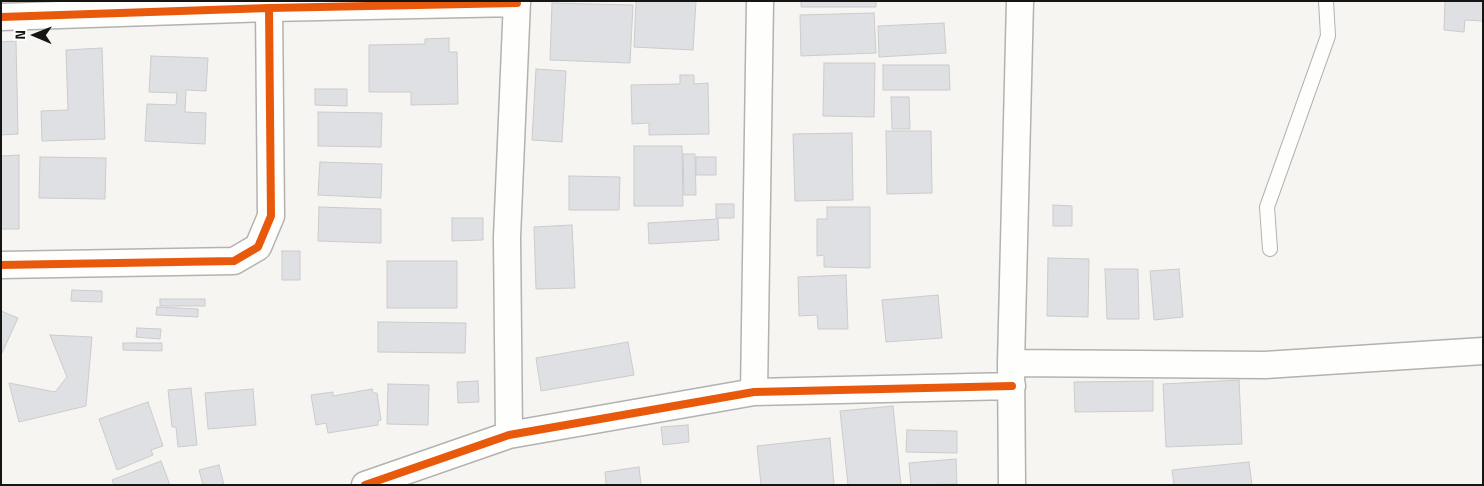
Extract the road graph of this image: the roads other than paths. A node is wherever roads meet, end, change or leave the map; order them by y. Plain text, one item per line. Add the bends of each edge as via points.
1 (760, 1) edge
2 (1020, 1) edge
3 (1326, 1) edge
4 (517, 2) edge
5 (269, 8) junction
6 (1, 17) edge
7 (1270, 249) dead end
8 (1, 265) edge
9 (1483, 351) edge
10 (1011, 374) junction
11 (754, 392) junction
12 (509, 435) junction
13 (367, 484) edge
14 (1012, 485) edge

1 - 11 street
2 - 10 street
3 - 7 lane via 1328,36 1267,207
4 - 5 street
4 - 12 street via 508,237
5 - 6 street
5 - 8 street via 271,216 258,247 234,261
9 - 10 street via 1265,365
10 - 11 street
10 - 14 street
11 - 12 street
12 - 13 street

